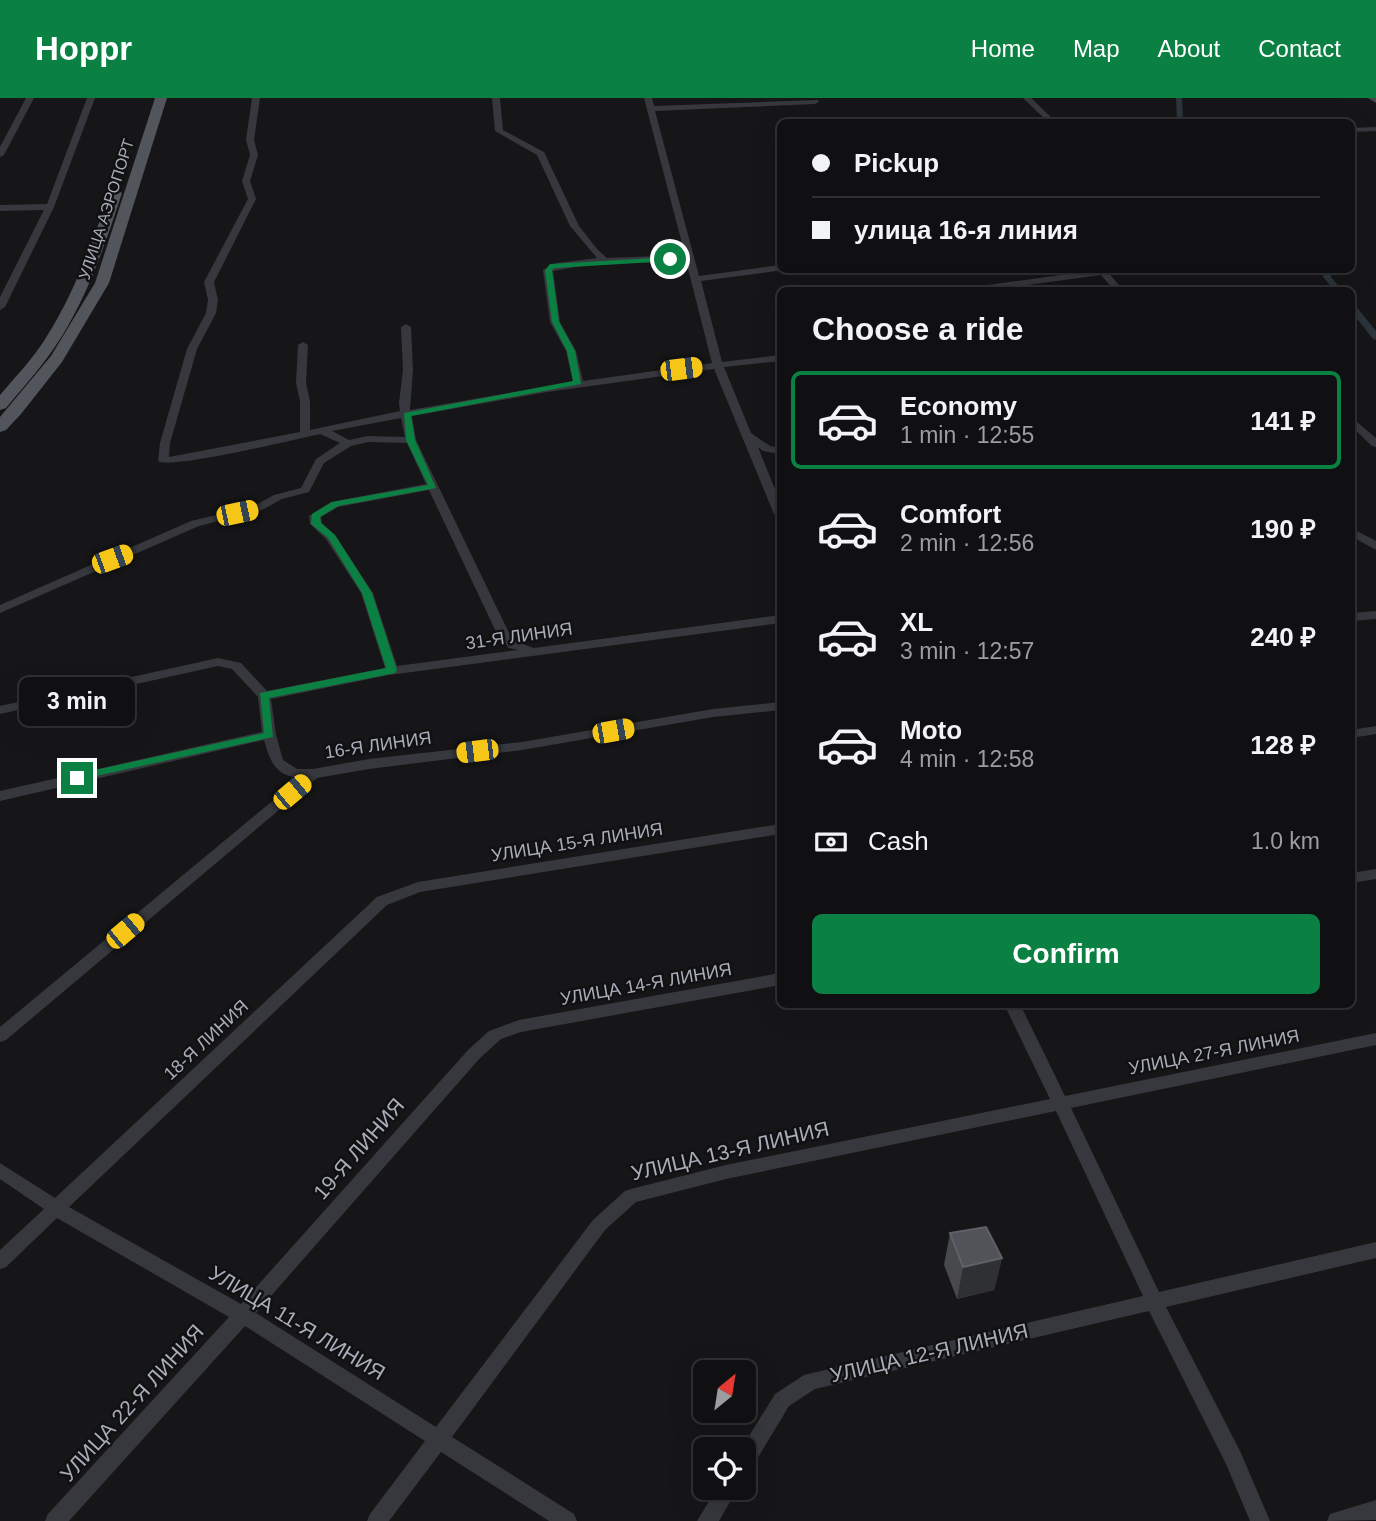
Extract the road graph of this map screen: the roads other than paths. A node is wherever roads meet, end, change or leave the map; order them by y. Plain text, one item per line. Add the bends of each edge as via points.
1 (30, 98) edge
2 (91, 98) edge
3 (148, 98) edge
4 (161, 98) edge
5 (256, 98) edge
6 (496, 98) edge
7 (648, 98) edge
8 (1027, 98) edge
9 (816, 102) dead end
10 (650, 109) junction
11 (1049, 119) edge
12 (1376, 129) edge
13 (1355, 130) edge
14 (0, 155) edge
15 (50, 207) junction
16 (0, 208) edge
17 (691, 258) junction
18 (606, 261) junction
19 (777, 268) edge
20 (1089, 273) edge
21 (1104, 273) edge
22 (696, 279) junction
23 (994, 287) edge
24 (1116, 287) edge
25 (0, 307) edge
26 (406, 327) dead end
27 (303, 345) dead end
28 (777, 358) edge
29 (718, 365) junction
30 (578, 382) junction
31 (0, 405) edge
32 (407, 415) junction
33 (1355, 424) edge
34 (0, 427) edge
35 (323, 431) junction
36 (745, 432) junction
37 (305, 434) junction
38 (411, 440) junction
39 (348, 443) junction
40 (1376, 444) edge
41 (777, 450) edge
42 (433, 486) junction
43 (777, 507) edge
44 (1376, 533) edge
45 (1355, 535) edge
46 (1355, 536) edge
47 (1376, 546) edge
48 (0, 609) edge
49 (1376, 615) edge
50 (1355, 617) edge
51 (777, 619) edge
52 (548, 650) junction
53 (392, 670) junction
54 (264, 696) junction
55 (777, 706) edge
56 (0, 710) edge
57 (1376, 730) edge
58 (1355, 733) edge
59 (269, 735) junction
60 (313, 774) junction
61 (0, 796) edge
62 (777, 829) edge
63 (1376, 874) edge
64 (1355, 877) edge
65 (382, 901) joint
66 (777, 980) edge
67 (1014, 1008) edge
68 (519, 1026) joint
69 (0, 1036) edge
70 (1376, 1038) edge
71 (1059, 1103) junction
72 (0, 1170) edge
73 (56, 1208) junction
74 (1376, 1250) edge
75 (0, 1261) edge
76 (1153, 1301) junction
77 (243, 1315) junction
78 (440, 1438) junction
79 (756, 1442) edge
80 (720, 1500) edge
81 (1376, 1510) edge
82 (55, 1521) edge
83 (377, 1521) edge
84 (567, 1521) edge
85 (707, 1521) edge
86 (1260, 1521) edge
87 (1337, 1521) edge

1 - 14 street
2 - 15 street
3 - 31 main road, УЛИЦА АЭРОПОРТ via 71,307 42,354
4 - 34 main road, УЛИЦА АЭРОПОРТ via 102,283 88,312 52,367
5 - 37 street via 250,140 254,155 246,181 251,205 209,282 211,313 192,349 163,461
6 - 18 street via 499,131 541,154 563,207
7 - 10 street
8 - 11 street
9 - 10 street
10 - 17 street
12 - 13 street
15 - 16 street
15 - 25 street
17 - 18 street
17 - 22 street
18 - 30 street via 553,265 548,270 555,322 571,351
19 - 22 street
20 - 23 street
21 - 24 street
22 - 29 street
26 - 32 street
27 - 37 street
28 - 29 street
29 - 30 street
29 - 36 street
30 - 32 street
32 - 35 street
32 - 38 street
33 - 40 street
35 - 37 street
35 - 39 street
36 - 41 street via 767,449
36 - 43 street
38 - 39 street
38 - 42 street
39 - 48 street via 320,461 305,489 258,508 195,523
42 - 52 street via 507,640 522,648
42 - 53 street via 335,504 316,516 316,524 331,537 367,593
44 - 45 street
46 - 47 street
49 - 50 street
51 - 52 street, 31-Я ЛИНИЯ
52 - 53 street, 31-Я ЛИНИЯ
53 - 54 street, 31-Я ЛИНИЯ
54 - 56 street via 236,666 218,662
54 - 59 street
55 - 60 street, 16-Я ЛИНИЯ
57 - 58 street
59 - 60 street via 283,768
59 - 61 street
60 - 69 street
62 - 65 street, УЛИЦА 15-Я ЛИНИЯ via 418,887
63 - 64 street
65 - 73 street, 18-Я ЛИНИЯ
66 - 68 street, УЛИЦА 14-Я ЛИНИЯ
67 - 71 street
68 - 77 street, 19-Я ЛИНИЯ via 495,1035 474,1054
70 - 71 street, УЛИЦА 27-Я ЛИНИЯ
71 - 76 street
71 - 78 street, УЛИЦА 13-Я ЛИНИЯ via 631,1196 599,1225
72 - 73 street, УЛИЦА 11-Я ЛИНИЯ
73 - 75 street, 18-Я ЛИНИЯ
73 - 77 street, УЛИЦА 11-Я ЛИНИЯ
74 - 76 street, УЛИЦА 12-Я ЛИНИЯ
76 - 79 street, УЛИЦА 12-Я ЛИНИЯ via 811,1381 782,1400
76 - 86 street
77 - 78 street, УЛИЦА 11-Я ЛИНИЯ
77 - 82 street, УЛИЦА 22-Я ЛИНИЯ
78 - 83 street, УЛИЦА 13-Я ЛИНИЯ
78 - 84 street, УЛИЦА 11-Я ЛИНИЯ
80 - 85 street
81 - 87 street

